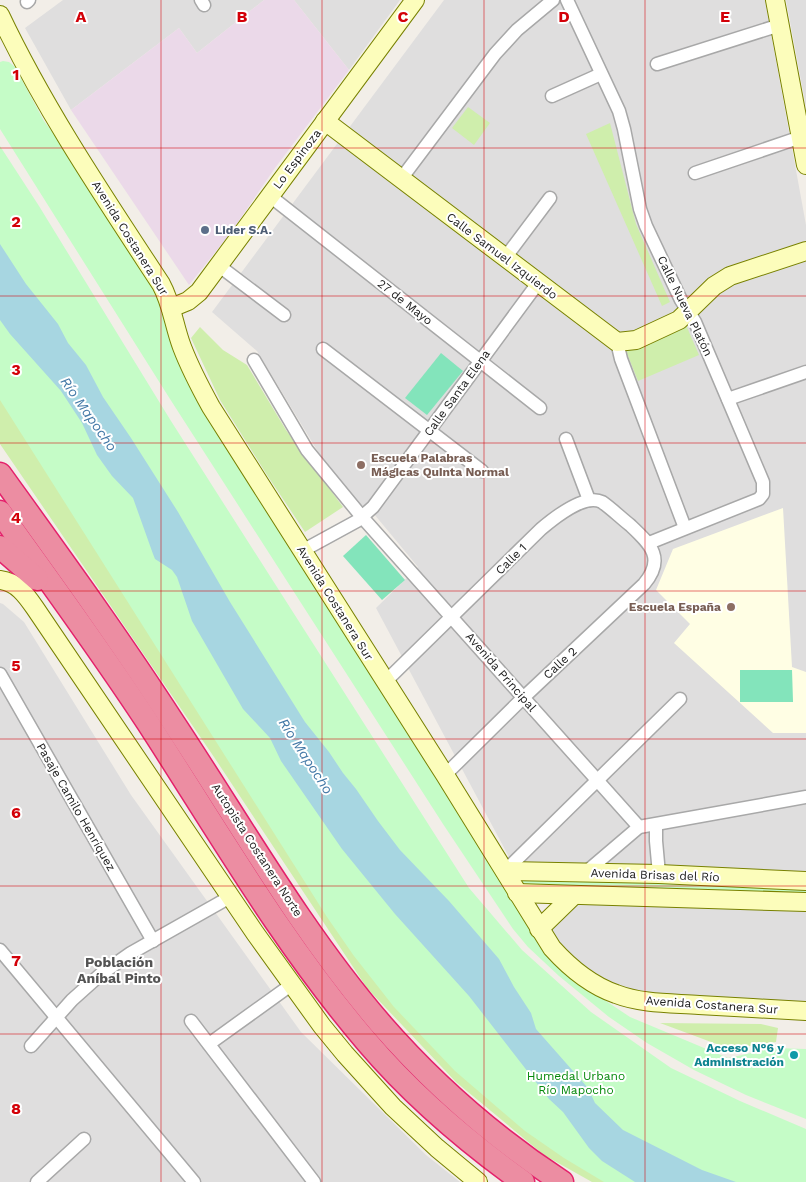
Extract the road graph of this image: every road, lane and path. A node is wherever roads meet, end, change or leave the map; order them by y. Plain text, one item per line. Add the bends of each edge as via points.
1 (415, 0) edge
2 (553, 0) edge
3 (567, 0) edge
4 (775, 0) edge
5 (0, 15) edge
6 (780, 25) junction
7 (7, 46) edge
8 (657, 64) dead end
9 (601, 74) junction
10 (552, 96) dead end
11 (325, 121) junction
12 (801, 137) junction
13 (806, 165) edge
14 (695, 173) dead end
15 (401, 179) junction
16 (270, 196) junction
17 (550, 198) dead end
18 (806, 251) edge
19 (504, 258) junction
20 (218, 265) junction
21 (538, 283) junction
22 (171, 308) junction
23 (688, 312) junction
24 (284, 315) dead end
25 (617, 342) junction
26 (323, 349) dead end
27 (254, 360) dead end
28 (480, 361) junction
29 (806, 372) edge
30 (728, 399) junction
31 (540, 408) dead end
32 (430, 430) junction
33 (566, 439) dead end
34 (482, 471) dead end
35 (0, 474) edge
36 (589, 500) junction
37 (0, 512) edge
38 (362, 517) junction
39 (685, 528) junction
40 (649, 543) junction
41 (0, 547) edge
42 (302, 551) junction
43 (0, 580) edge
44 (453, 616) junction
45 (82, 627) junction
46 (0, 674) edge
47 (385, 682) junction
48 (524, 697) junction
49 (680, 700) dead end
50 (445, 775) junction
51 (597, 780) junction
52 (806, 797) edge
53 (656, 825) junction
54 (639, 827) junction
55 (505, 871) junction
56 (585, 873) junction
57 (659, 874) junction
58 (806, 881) edge
59 (517, 893) junction
60 (574, 895) junction
61 (230, 897) junction
62 (806, 902) edge
63 (539, 929) junction
64 (153, 941) junction
65 (0, 950) edge
66 (291, 985) junction
67 (806, 1011) edge
68 (56, 1017) junction
69 (191, 1021) dead end
70 (209, 1044) junction
71 (31, 1046) dead end
72 (84, 1139) dead end
73 (472, 1180) edge
74 (41, 1181) edge
75 (194, 1182) edge
76 (314, 1182) edge
77 (523, 1182) edge
78 (562, 1182) edge

1 - 11 street, Lo Espinoza
2 - 15 street via 517,30 495,54
3 - 9 street, Calle Nueva Platón
4 - 6 street
5 - 7 street, Avenida Costanera Sur
6 - 8 street
6 - 12 street
7 - 22 street, Avenida Costanera Sur via 161,284
9 - 10 street
9 - 23 street, Calle Nueva Platón via 622,120 646,226
11 - 15 street, Calle Samuel Izquierdo
11 - 16 street, Lo Espinoza
12 - 13 street
12 - 14 street
15 - 19 street, Calle Samuel Izquierdo
16 - 20 street, Lo Espinoza
16 - 28 street, 27 de Mayo
17 - 19 street
18 - 23 street via 724,279
19 - 21 street, Calle Samuel Izquierdo
20 - 22 street, Lo Espinoza via 194,297
20 - 24 street
21 - 25 street, Calle Samuel Izquierdo
21 - 28 street, Calle Santa Elena
22 - 42 street, Avenida Costanera Sur via 182,346 198,382
23 - 25 street via 672,324 636,340
23 - 30 street, Calle Nueva Platón
25 - 39 street
26 - 32 street
27 - 38 street, Avenida Principal via 306,450
28 - 31 street, 27 de Mayo
28 - 32 street, Calle Santa Elena
29 - 30 street
30 - 39 street, Calle Nueva Platón via 763,482 763,494 756,501
32 - 34 street
32 - 38 street, Calle Santa Elena via 373,507
33 - 36 street
35 - 78 highway, Autopista Costanera Norte via 126,650 277,882 359,997 407,1053 462,1106
36 - 40 street via 602,502
36 - 44 street, Calle 1 via 550,521
37 - 45 highway, Autopista Costanera Norte
38 - 42 street, Calle Santa Elena
38 - 44 street, Avenida Principal
39 - 40 street, Calle Nueva Platón
40 - 48 street, Calle 2 via 654,563 648,580
41 - 45 highway via 47,589
42 - 47 street, Avenida Costanera Sur
43 - 61 street via 15,585 29,599
44 - 47 street, Calle 1
44 - 48 street, Avenida Principal
45 - 77 highway, Autopista Costanera Norte via 282,929 343,1012 382,1058 437,1113
46 - 64 street, Pasaje Camilo Henríquez
47 - 50 street, Avenida Costanera Sur
48 - 50 street, Calle 2
48 - 51 street, Avenida Principal
49 - 51 street
50 - 55 street, Avenida Costanera Sur
51 - 54 street, Avenida Principal
51 - 55 street
52 - 53 street
53 - 54 street
53 - 57 street
54 - 56 street
55 - 56 street, Avenida Brisas del Río
55 - 59 street, Avenida Costanera Sur
56 - 57 street, Avenida Brisas del Río
57 - 58 street, Avenida Brisas del Río
59 - 60 street, Avenida Brisas del Río
59 - 63 street, Avenida Costanera Sur
60 - 62 street, Avenida Brisas del Río
60 - 63 street
61 - 64 street
61 - 66 street
63 - 67 street, Avenida Costanera Sur via 552,948 580,976 632,999
64 - 68 street via 101,974
65 - 68 street
66 - 70 street
66 - 73 street via 344,1054 381,1094
68 - 71 street
68 - 75 street
69 - 70 street
70 - 76 street
72 - 74 street

